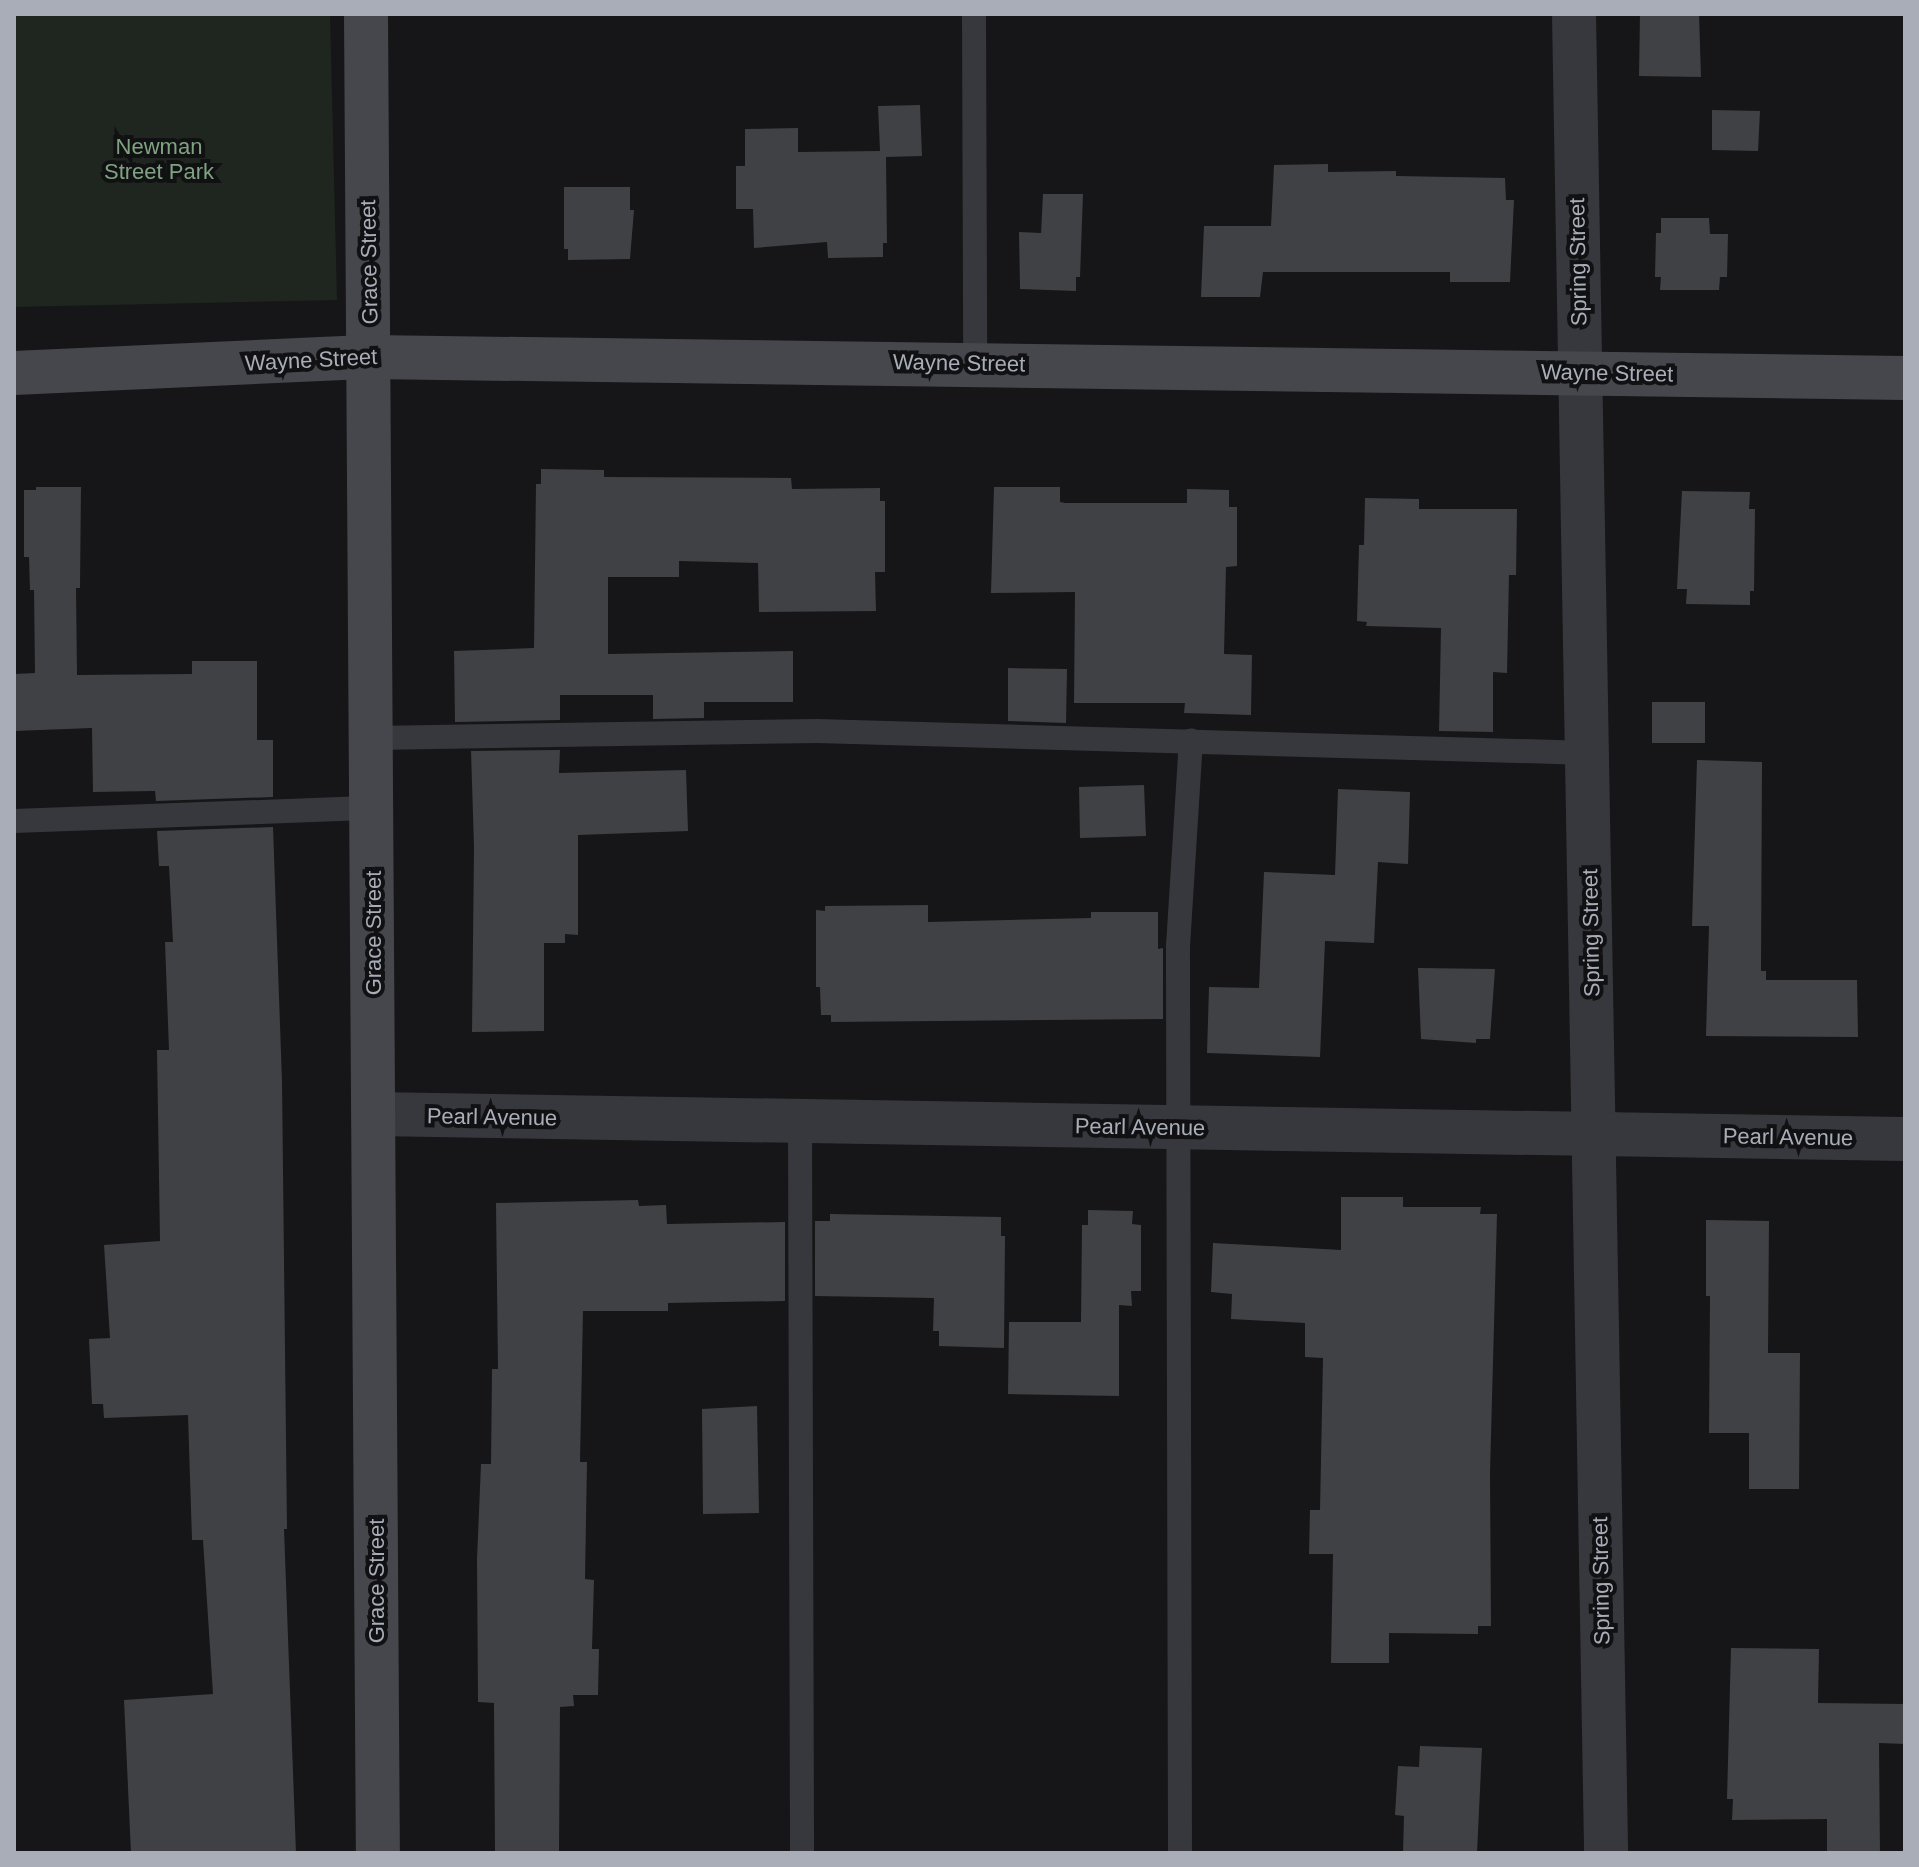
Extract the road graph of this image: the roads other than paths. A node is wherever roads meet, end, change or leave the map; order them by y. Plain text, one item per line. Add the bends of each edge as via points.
1 (366, 14) edge
2 (974, 14) edge
3 (1574, 14) edge
4 (371, 357) junction
5 (975, 363) junction
6 (14, 373) edge
7 (1580, 373) junction
8 (1905, 378) edge
9 (372, 738) junction
10 (1191, 740) junction
11 (1588, 753) junction
12 (373, 808) junction
13 (14, 821) edge
14 (375, 1114) junction
15 (800, 1123) junction
16 (1176, 1128) junction
17 (1594, 1133) junction
18 (1905, 1139) edge
19 (378, 1853) edge
20 (802, 1853) edge
21 (1180, 1853) edge
22 (1606, 1853) edge

1 - 4 main road, Grace Street
2 - 5 lane
3 - 7 street, Spring Street
4 - 5 main road, Wayne Street
4 - 6 main road, Wayne Street
4 - 9 main road, Grace Street
5 - 7 main road, Wayne Street
7 - 8 main road, Wayne Street
7 - 11 street, Spring Street
9 - 10 lane via 817,731
9 - 12 main road, Grace Street
10 - 11 lane
10 - 16 lane via 1178,946
11 - 17 street, Spring Street
12 - 13 lane
12 - 14 main road, Grace Street
14 - 15 street, Pearl Avenue
14 - 19 main road, Grace Street
15 - 16 street, Pearl Avenue
15 - 20 lane
16 - 17 street, Pearl Avenue
16 - 21 lane
17 - 18 street, Pearl Avenue
17 - 22 street, Spring Street

